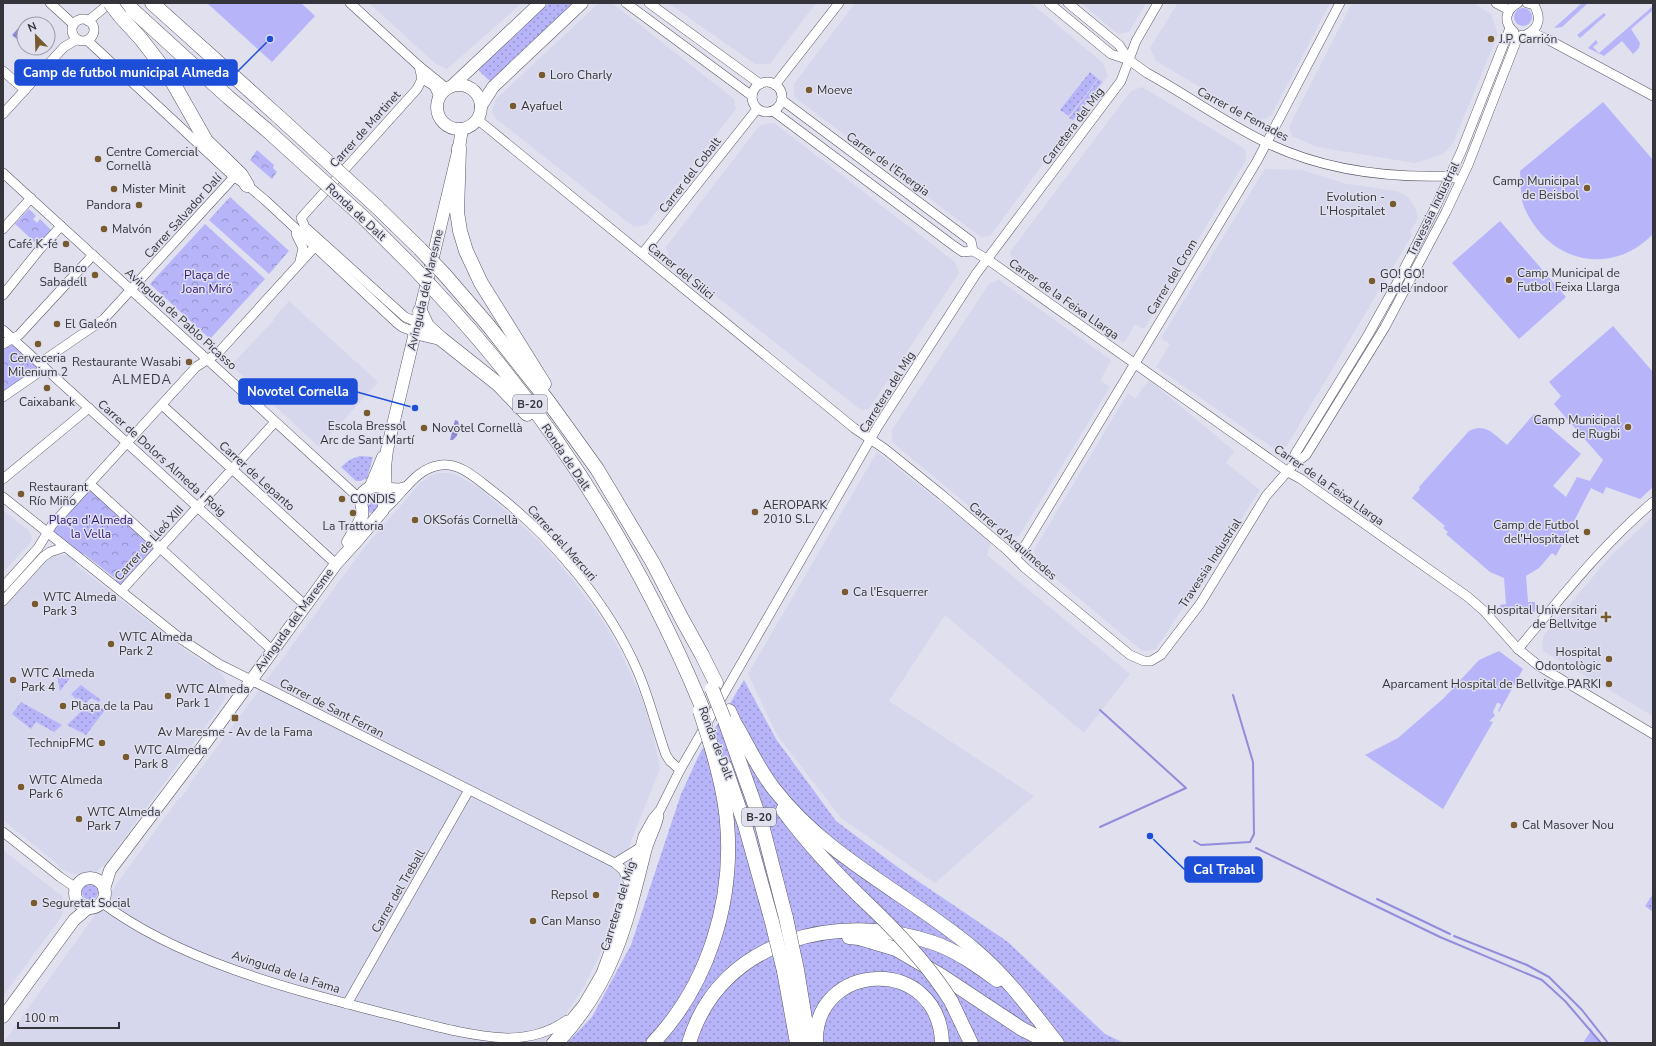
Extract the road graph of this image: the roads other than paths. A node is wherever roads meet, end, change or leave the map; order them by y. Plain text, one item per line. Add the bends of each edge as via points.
1 (50, 3) edge
2 (110, 3) edge
3 (152, 3) edge
4 (350, 3) edge
5 (540, 3) edge
6 (582, 3) edge
7 (626, 3) edge
8 (649, 3) edge
9 (839, 3) edge
10 (1049, 3) edge
11 (1068, 3) edge
12 (1158, 3) edge
13 (1340, 3) edge
14 (1496, 3) edge
15 (1518, 3) edge
16 (1532, 4) edge
17 (125, 9) edge
18 (1509, 10) junction
19 (88, 21) junction
20 (1538, 23) junction
21 (73, 24) junction
22 (1510, 28) junction
23 (1526, 34) junction
24 (76, 40) junction
25 (1549, 40) junction
26 (88, 41) junction
27 (1129, 60) junction
28 (419, 66) junction
29 (3, 71) edge
30 (421, 82) junction
31 (760, 84) junction
32 (775, 85) junction
33 (25, 90) junction
34 (446, 90) junction
35 (752, 96) junction
36 (1653, 96) edge
37 (782, 100) junction
38 (481, 106) junction
39 (757, 109) junction
40 (773, 111) junction
41 (3, 114) edge
42 (477, 119) junction
43 (462, 129) junction
44 (1267, 142) junction
45 (459, 148) junction
46 (3, 173) edge
47 (1449, 176) junction
48 (234, 178) junction
49 (1461, 180) junction
50 (247, 185) junction
51 (31, 198) junction
52 (281, 216) junction
53 (301, 218) junction
54 (290, 224) junction
55 (61, 226) junction
56 (3, 229) edge
57 (317, 244) junction
58 (973, 251) junction
59 (642, 254) junction
60 (93, 255) junction
61 (987, 259) junction
62 (300, 262) junction
63 (131, 290) junction
64 (3, 295) edge
65 (417, 322) junction
66 (3, 330) edge
67 (12, 338) junction
68 (440, 338) junction
69 (3, 344) edge
70 (207, 359) junction
71 (1134, 363) junction
72 (42, 365) junction
73 (3, 397) edge
74 (162, 405) junction
75 (90, 408) junction
76 (275, 422) junction
77 (871, 439) junction
78 (127, 443) junction
79 (387, 450) junction
80 (584, 450) junction
81 (1294, 464) junction
82 (232, 469) junction
83 (1288, 472) junction
84 (3, 479) edge
85 (90, 484) junction
86 (407, 486) junction
87 (370, 488) junction
88 (384, 489) junction
89 (3, 497) edge
90 (360, 499) junction
91 (1653, 502) edge
92 (198, 507) junction
93 (362, 513) junction
94 (378, 515) junction
95 (610, 523) junction
96 (48, 533) junction
97 (65, 547) junction
98 (160, 548) junction
99 (1015, 558) junction
100 (336, 564) junction
101 (3, 587) edge
102 (121, 591) junction
103 (3, 601) edge
104 (305, 605) junction
105 (1518, 649) junction
106 (272, 650) junction
107 (1138, 660) joint
108 (250, 680) junction
109 (727, 715) junction
110 (737, 727) junction
111 (1653, 734) edge
112 (712, 739) junction
113 (680, 770) junction
114 (470, 790) junction
115 (660, 810) junction
116 (3, 832) edge
117 (650, 838) junction
118 (640, 848) junction
119 (615, 863) junction
120 (110, 870) junction
121 (94, 879) junction
122 (630, 885) junction
123 (104, 889) junction
124 (76, 893) junction
125 (97, 905) junction
126 (74, 920) junction
127 (809, 936) junction
128 (790, 971) junction
129 (347, 1004) junction
130 (1033, 1012) junction
131 (576, 1013) junction
132 (3, 1017) edge
133 (475, 1035) junction
134 (487, 1043) edge
135 (551, 1043) edge
136 (560, 1043) edge
137 (653, 1043) edge
138 (689, 1043) edge
139 (797, 1043) edge
140 (808, 1043) edge
141 (816, 1043) edge
142 (942, 1043) edge
143 (971, 1043) edge
144 (1050, 1043) edge
145 (1057, 1043) edge

1 - 21 street
2 - 17 highway, bridge
2 - 19 street
3 - 80 highway, Ronda de Dalt / B-20, bridge via 420,249 493,330
4 - 28 street
5 - 34 main road
6 - 38 main road via 493,87
7 - 35 street
8 - 31 street
9 - 32 street
10 - 27 street via 1111,54
11 - 27 street, Carrer de Femades via 1119,45
12 - 27 street, Carretera del Mig via 1136,41
13 - 44 street, Carrer del Crom
14 - 18 street
15 - 18 street
16 - 20 street via 1538,12
17 - 50 highway via 141,39 168,74 206,141 241,175
17 - 95 highway, Ronda de Dalt / B-20, bridge via 268,131 415,269 472,331 520,391 570,460
18 - 22 street via 1507,18
19 - 21 street via 79,20
19 - 26 street via 94,31
20 - 23 street, Travessia Industrial via 1534,30
20 - 25 street
21 - 24 street via 72,33
22 - 23 street via 1517,33
22 - 47 street, Travessia Industrial
23 - 25 street via 1535,34
23 - 49 street, Travessia Industrial via 1517,39
24 - 26 street
24 - 33 street via 64,47
25 - 36 street
26 - 48 street
27 - 44 street, Carrer de Femades
27 - 61 street, Carretera del Mig via 1122,81
28 - 30 street
28 - 34 street
29 - 33 street
30 - 34 street via 429,82 437,90
30 - 53 street, Carrer de Martinet
31 - 32 street
31 - 35 street
32 - 37 street via 781,93
33 - 41 street
34 - 38 main road via 464,85 478,95
34 - 43 main road via 436,107 440,120 452,128
35 - 39 street via 752,102
37 - 40 street
37 - 58 street, Carrer de l'Energia via 971,240
38 - 42 main road
39 - 40 street via 763,112
39 - 59 street, Carrer del Cobalt
40 - 58 street via 954,246 963,252
42 - 43 main road via 469,127
42 - 59 street, Carrer del Silici
43 - 45 main road, Avinguda del Maresme
44 - 47 street, Carrer de Femades via 1303,157 1358,171 1389,175
44 - 71 street, Carrer del Crom
45 - 65 main road, Avinguda del Maresme
45 - 80 highway via 457,212 468,258
46 - 51 street, Avinguda de Pablo Picasso
47 - 49 street, Carrer de Femades
47 - 81 street, Travessia Industrial via 1397,283 1295,454
48 - 50 street
48 - 63 street, Carrer Salvador Dalí
49 - 81 street, Travessia Industrial via 1419,265 1377,340 1306,455
50 - 52 street
51 - 55 street, Avinguda de Pablo Picasso
51 - 56 street
52 - 53 street via 294,222
52 - 54 street
53 - 57 street
54 - 57 street
54 - 62 street via 302,245
55 - 60 street, Avinguda de Pablo Picasso
55 - 64 street
57 - 62 street
57 - 65 street via 402,328
58 - 61 street
59 - 77 street, Carrer del Silici via 848,423
60 - 63 street, Avinguda de Pablo Picasso
60 - 67 street via 19,335
61 - 71 street, Carrer de la Feixa Llarga
61 - 77 street, Carretera del Mig
62 - 70 street via 219,352
63 - 70 street, Avinguda de Pablo Picasso
63 - 72 street, Carrer Salvador Dalí via 104,319
65 - 68 highway
65 - 68 highway via 427,326
65 - 79 main road, Avinguda del Maresme
66 - 67 street, Carrer de Dolors Almeda i Roig
67 - 69 street
67 - 72 street, Carrer de Dolors Almeda i Roig
68 - 95 highway via 487,374 531,418
70 - 74 street via 196,367
70 - 76 street, Avinguda de Pablo Picasso
71 - 83 street, Carrer de la Feixa Llarga
71 - 99 street, Carrer del Crom via 1026,544
72 - 73 street, Carrer Salvador Dalí
72 - 75 street, Carrer de Dolors Almeda i Roig
74 - 78 street
74 - 82 street, Carrer de Lepanto
75 - 78 street, Carrer de Dolors Almeda i Roig
75 - 84 street
76 - 82 street, Carrer de Lleó XIII
76 - 90 street, Avinguda de Pablo Picasso
77 - 99 street, Carrer d'Arquímedes via 942,495
77 - 113 street, Carretera del Mig
78 - 85 street
78 - 92 street, Carrer de Dolors Almeda i Roig
79 - 87 main road via 378,465
79 - 88 main road
80 - 109 highway, Ronda de Dalt / B-20, bridge via 640,540 682,619
81 - 83 street, Travessia Industrial
82 - 92 street, Carrer de Lleó XIII
82 - 100 street, Carrer de Lepanto
83 - 105 street, Carrer de la Feixa Llarga via 1468,597
83 - 107 street, Travessia Industrial via 1266,496 1200,604 1167,648 1156,659
85 - 96 street via 52,525
85 - 98 street
86 - 88 street
86 - 94 street, Carrer del Mercuri via 395,501
86 - 113 street, Carrer del Mercuri via 417,475 431,467 444,464 457,467 508,503 549,543 582,580 624,643 649,699 666,755
87 - 88 main road via 378,485
87 - 90 main road via 364,491
88 - 94 main road via 385,502
89 - 96 street, Carrer de Sant Ferran
90 - 93 main road
91 - 105 street via 1596,558
92 - 98 street, Carrer de Lleó XIII
92 - 104 street, Carrer de Dolors Almeda i Roig
93 - 94 main road via 368,517
93 - 100 main road
94 - 100 main road
95 - 112 highway, Ronda de Dalt / B-20 via 682,661
96 - 97 street, Carrer de Sant Ferran
96 - 101 street
97 - 102 street, Carrer de Sant Ferran
97 - 103 street via 43,557
98 - 102 street, Carrer de Lleó XIII
98 - 106 street
99 - 107 street, Carrer d'Arquímedes
100 - 104 main road, Avinguda del Maresme
102 - 108 street, Carrer de Sant Ferran via 181,639 219,664
104 - 106 main road, Avinguda del Maresme
105 - 111 street, Carrer de la Feixa Llarga via 1553,675
106 - 108 main road, Avinguda del Maresme
108 - 114 street, Carrer de Sant Ferran
108 - 120 main road, Avinguda del Maresme
109 - 110 highway
109 - 128 highway, B-20, bridge via 764,831 786,918
110 - 130 highway via 766,779 797,815 842,853 973,949 1006,980
110 - 143 highway, bridge via 763,780 797,829 826,862 912,947 951,1001
112 - 128 highway, Ronda de Dalt / B-20, bridge via 745,825 772,922
112 - 137 highway via 727,822 728,860 724,898 716,935 702,970 684,1004
113 - 115 street, Carretera del Mig
114 - 119 street, Carrer de Sant Ferran
114 - 129 street, Carrer del Treball
115 - 117 street, Carretera del Mig
115 - 118 street, Carretera del Mig via 647,828
116 - 124 street
117 - 118 street
117 - 136 street, Carretera del Mig via 628,924 609,973 585,1013
118 - 119 street
118 - 122 street, Carretera del Mig
119 - 122 street, Carrer de Sant Ferran via 623,870
120 - 121 main road, Avinguda del Maresme
120 - 123 main road, Avinguda del Maresme
121 - 123 main road via 100,882
121 - 124 main road via 82,881
122 - 131 street, Carretera del Mig via 604,966 593,989
123 - 125 main road via 105,895
124 - 125 main road via 83,906
124 - 126 main road
125 - 126 main road via 88,908
125 - 129 street, Avinguda de la Fama via 199,956 308,994
126 - 132 main road
127 - 130 highway via 833,932 882,932 936,944 985,971
127 - 138 highway via 768,949 736,970 712,996 701,1013
127 - 144 highway via 859,938 896,949 1022,1029
128 - 139 highway, Ronda de Dalt / B-20
128 - 140 highway, B-20
129 - 133 street, Avinguda de la Fama
130 - 145 highway
131 - 133 street via 560,1025 535,1035 508,1038
131 - 135 street, Carretera del Mig
133 - 134 street
141 - 142 highway via 820,1018 839,992 871,978 898,981 911,986 921,995 936,1014

